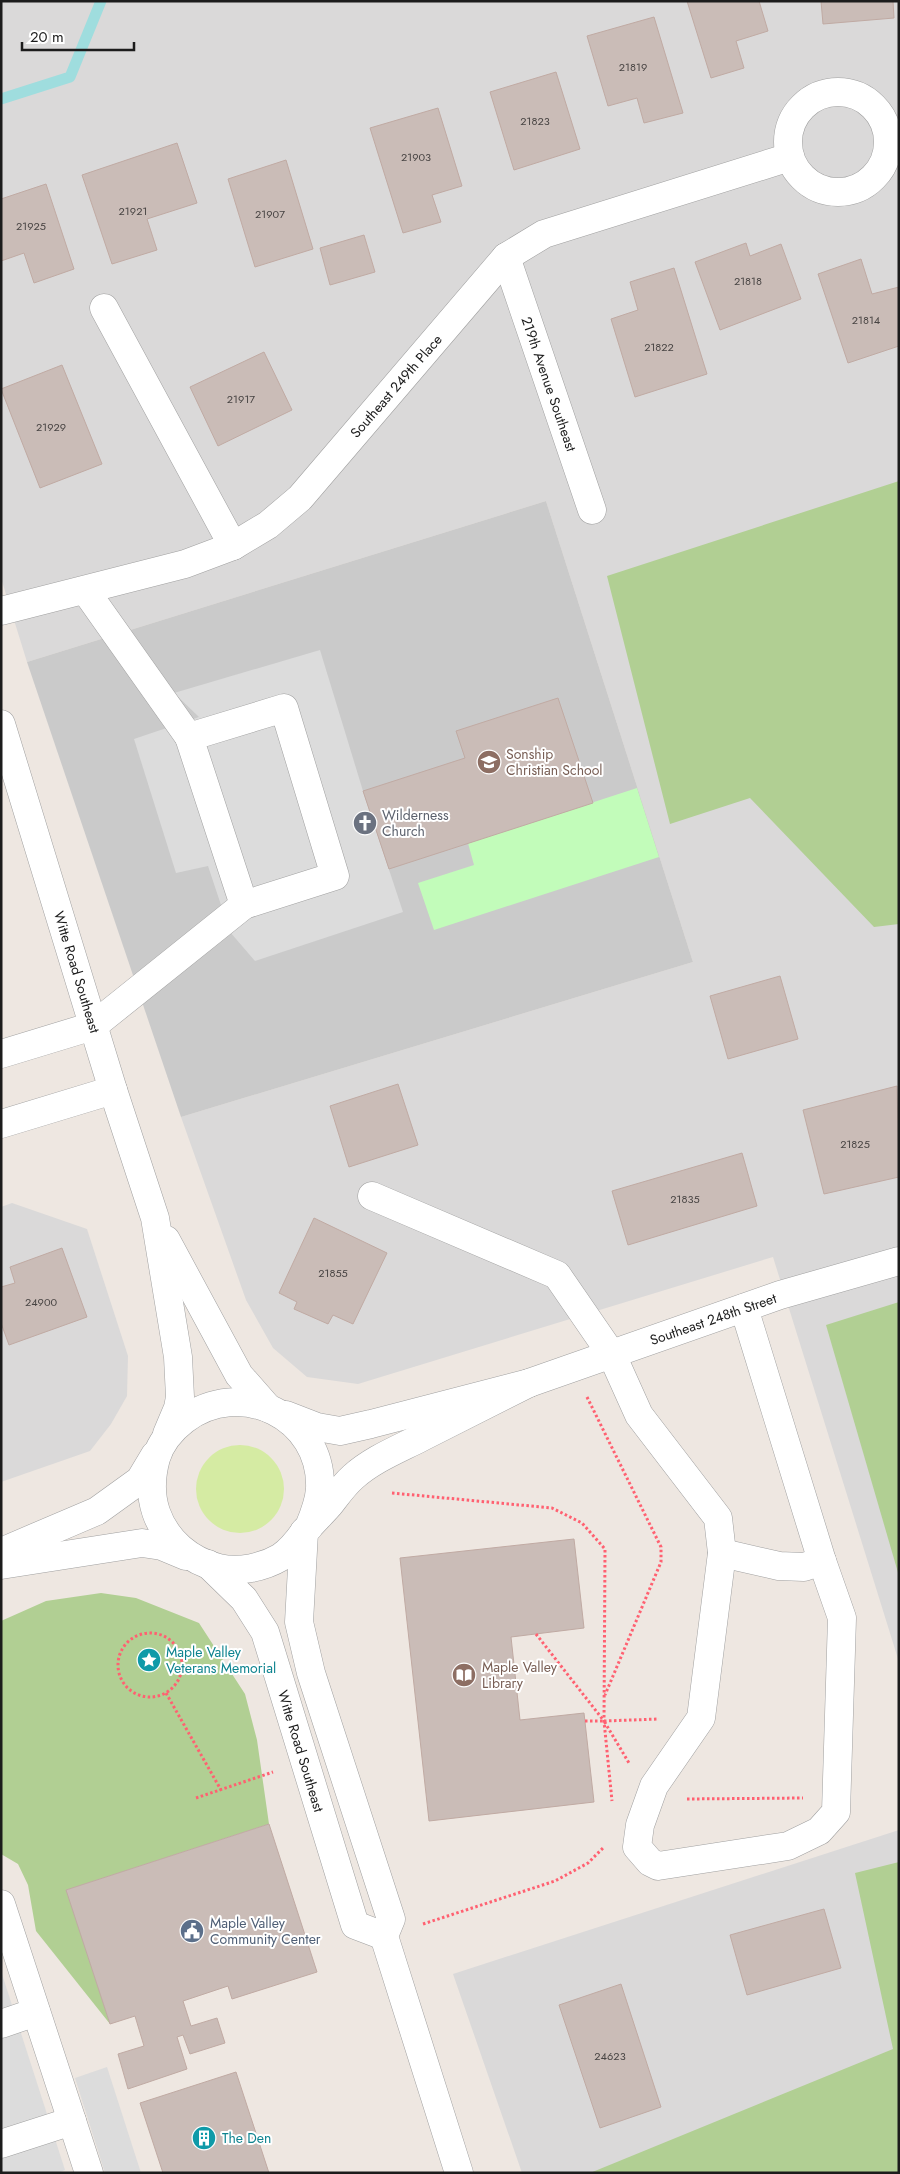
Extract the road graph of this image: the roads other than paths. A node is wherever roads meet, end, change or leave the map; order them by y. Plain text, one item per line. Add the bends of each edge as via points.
1 (790, 157) dead end
2 (506, 257) junction
3 (104, 308) dead end
4 (592, 510) dead end
5 (233, 546) junction
6 (85, 590) junction
7 (1, 612) edge
8 (1, 724) edge
9 (189, 737) junction
10 (244, 905) junction
11 (93, 1026) junction
12 (1, 1054) edge
13 (113, 1090) junction
14 (1, 1124) edge
15 (372, 1196) dead end
16 (155, 1218) junction
17 (899, 1261) edge
18 (744, 1308) junction
19 (612, 1355) junction
20 (529, 1383) junction
21 (270, 1409) junction
22 (162, 1444) junction
23 (307, 1530) junction
24 (1, 1552) edge
25 (722, 1553) junction
26 (822, 1561) junction
27 (204, 1564) junction
28 (1, 1565) edge
29 (1, 1904) edge
30 (384, 1936) junction
31 (36, 2012) junction
32 (1, 2024) edge
33 (72, 2121) junction
34 (1, 2144) edge
35 (88, 2173) edge
36 (459, 2173) edge

1 - 2 street, Southeast 249th Place via 544,234
2 - 4 street, 219th Avenue Southeast
2 - 5 street, Southeast 249th Place via 300,498 268,525
3 - 5 street
5 - 6 street, Southeast 249th Place via 185,564
6 - 7 street, Southeast 249th Place
6 - 9 street
8 - 11 street, Witte Road Southeast
9 - 10 street
9 - 10 street via 284,708 336,876
10 - 11 street
11 - 12 street
11 - 13 street, Witte Road Southeast
13 - 14 street
13 - 16 street, Witte Road Southeast
15 - 19 street via 557,1275
16 - 21 street, Witte Road Southeast via 220,1343 240,1375
16 - 22 street, Witte Road Southeast via 178,1357 180,1397
17 - 18 street, Southeast 248th Street
18 - 19 street, Southeast 248th Street
18 - 26 street
19 - 20 street, Southeast 248th Street
19 - 25 street via 639,1414 718,1518
20 - 21 street, Southeast 248th Street via 340,1431 317,1427
20 - 23 street, Southeast 248th Street via 381,1457 353,1477
21 - 22 street via 247,1401 220,1402 196,1411 175,1427
21 - 23 street via 302,1433 318,1469 320,1489
22 - 24 street via 140,1480 122,1495 97,1511
22 - 27 street via 152,1474 152,1501 161,1527 178,1548
23 - 27 street via 281,1556 262,1565 221,1569
23 - 30 street via 299,1622 311,1673 391,1919
25 - 26 street via 779,1566 804,1567
25 - 26 street via 701,1718 654,1786 640,1825 636,1847 658,1866 788,1846 819,1831 836,1812 842,1618
27 - 28 street via 162,1546 142,1543
27 - 30 street, Witte Road Southeast via 244,1599 265,1632 354,1925
29 - 31 street
30 - 36 street
31 - 32 street
31 - 33 street
33 - 34 street
33 - 35 street

